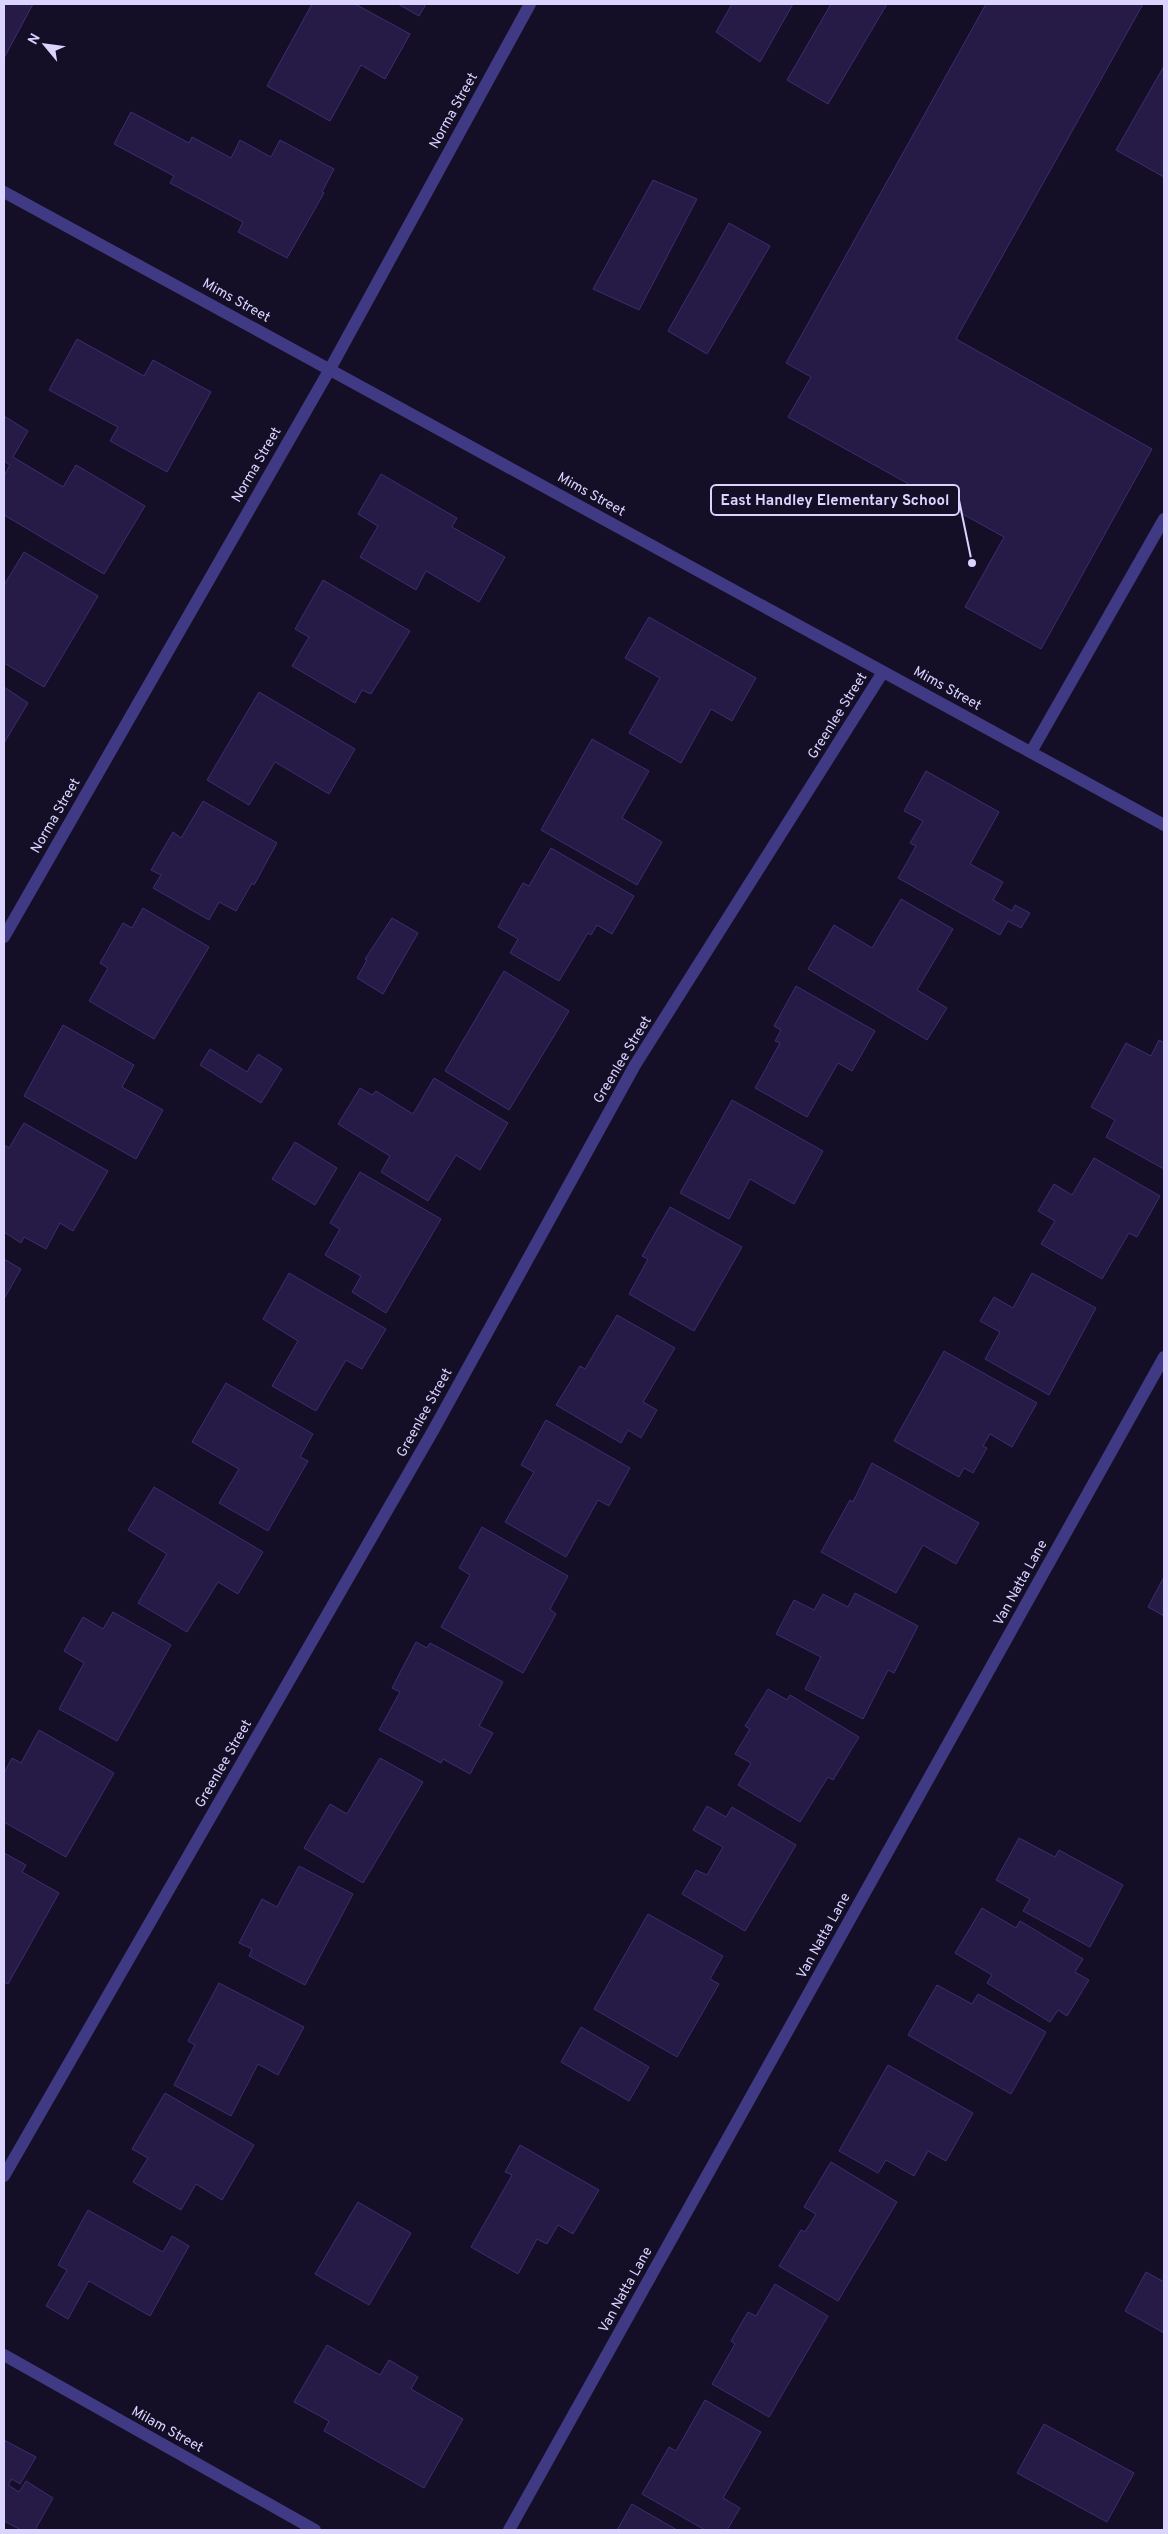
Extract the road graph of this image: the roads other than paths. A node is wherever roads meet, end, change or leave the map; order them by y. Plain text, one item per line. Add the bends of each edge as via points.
1 (530, 4) edge
2 (4, 192) edge
3 (330, 369) junction
4 (1164, 519) edge
5 (883, 672) junction
6 (1031, 752) junction
7 (1164, 825) edge
8 (4, 936) edge
9 (1164, 1357) edge
10 (4, 2176) edge
11 (4, 2355) edge
12 (315, 2530) edge
13 (509, 2530) edge

1 - 3 street, Norma Street
2 - 3 street, Mims Street
3 - 5 street, Mims Street
3 - 8 street, Norma Street
4 - 6 street
5 - 6 street, Mims Street
5 - 10 street, Greenlee Street via 635,1066 434,1429
6 - 7 street, Mims Street
9 - 13 street, Van Natta Lane
11 - 12 street, Milam Street

